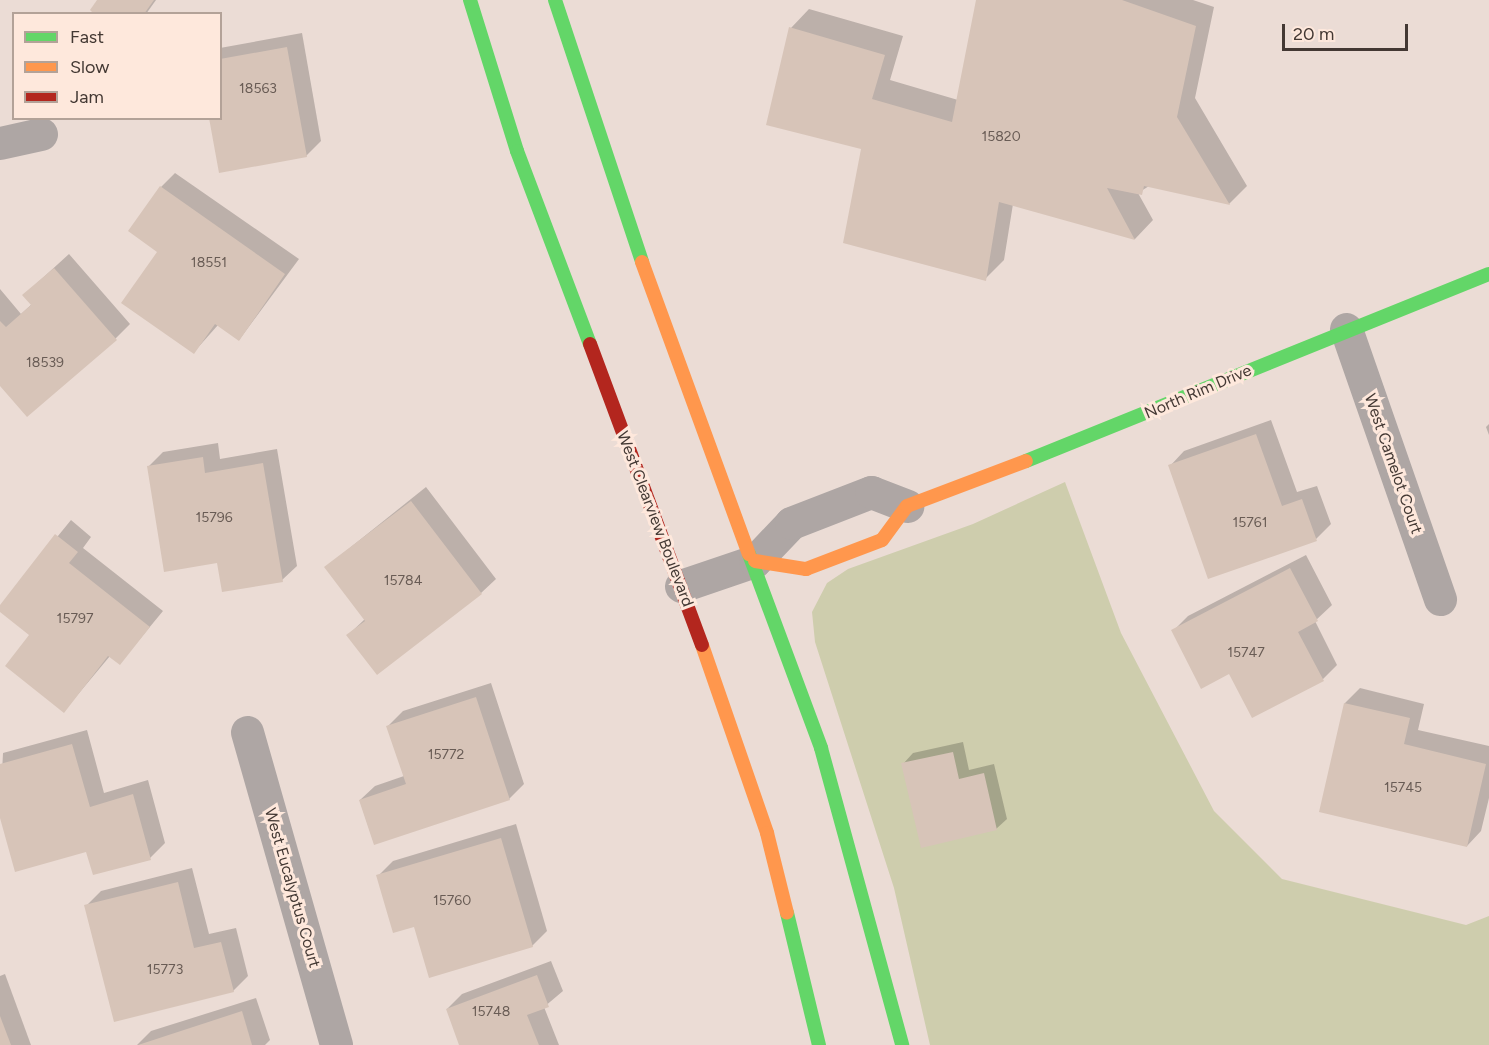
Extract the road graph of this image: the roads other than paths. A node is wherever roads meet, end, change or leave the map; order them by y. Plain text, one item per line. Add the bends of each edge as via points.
1 (470, 0) edge
2 (555, 0) edge
3 (41, 134) dead end
4 (0, 143) edge
5 (1489, 274) edge
6 (1346, 329) junction
7 (907, 506) junction
8 (755, 561) junction
9 (681, 585) junction
10 (1440, 598) dead end
11 (247, 732) dead end
12 (336, 1045) edge
13 (819, 1045) edge
14 (902, 1045) edge

1 - 9 street, West Clearview Boulevard via 517,151
2 - 8 street via 643,264
3 - 4 street
5 - 6 street, North Rim Drive
6 - 7 street, North Rim Drive via 1112,428
6 - 10 street, West Camelot Court
7 - 8 street via 882,540 806,569
7 - 8 street via 871,492 791,523
8 - 9 street
8 - 14 street via 821,748
9 - 13 street, West Clearview Boulevard via 767,833
11 - 12 street, West Eucalyptus Court

